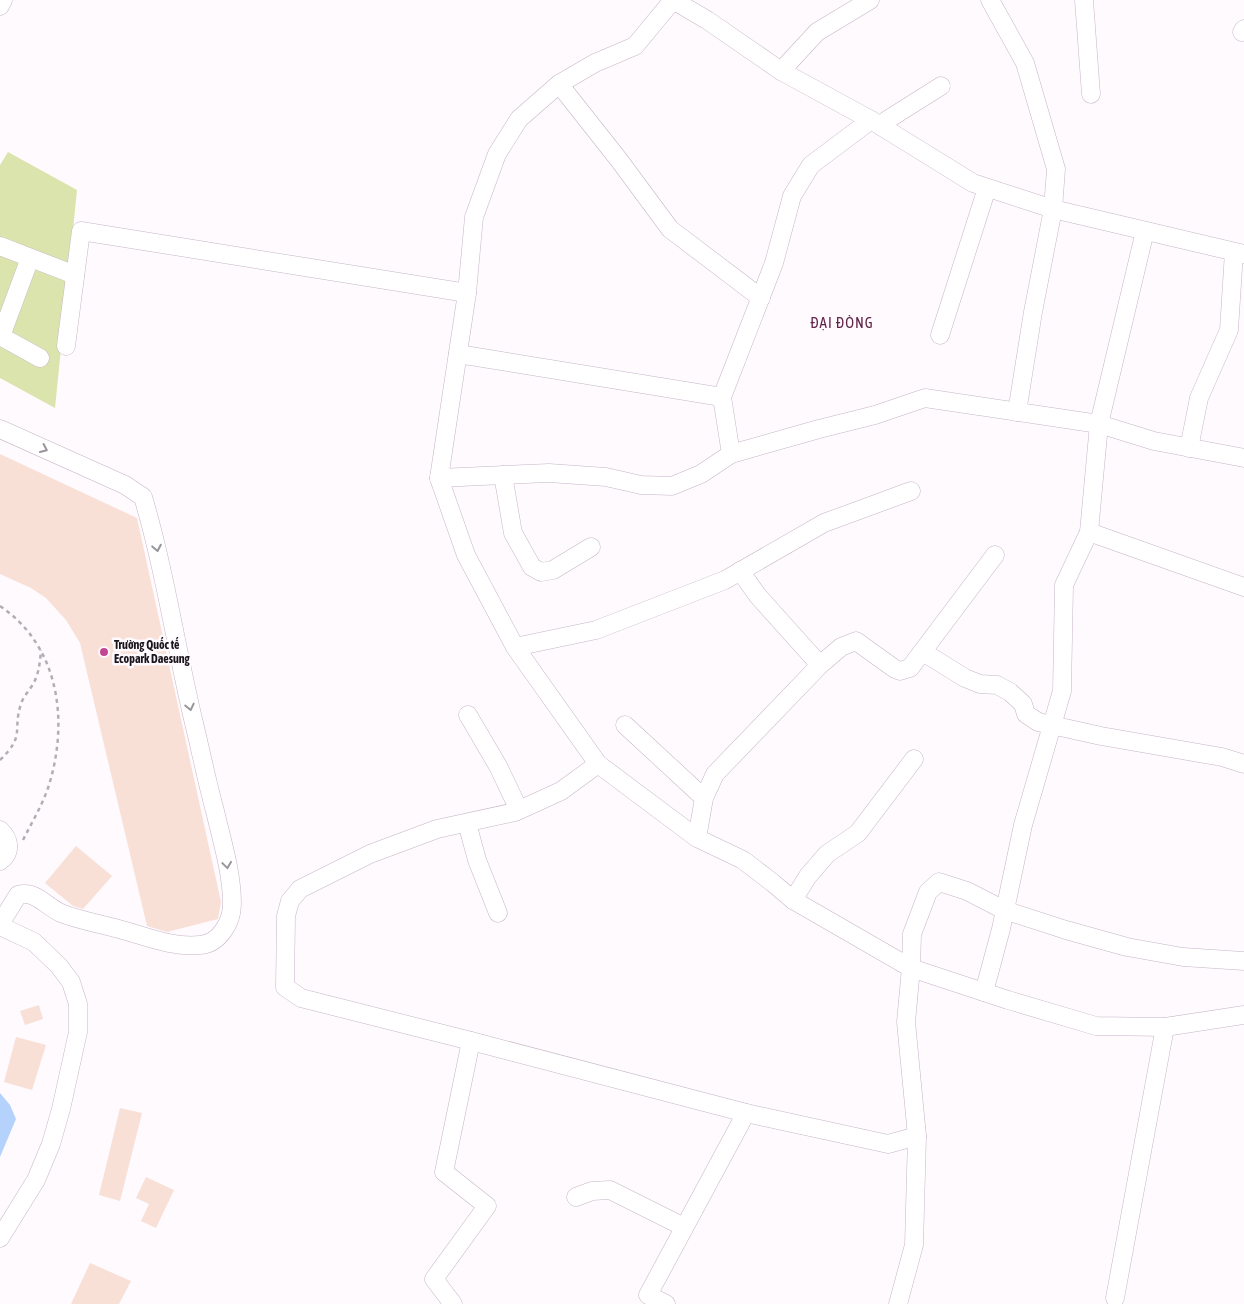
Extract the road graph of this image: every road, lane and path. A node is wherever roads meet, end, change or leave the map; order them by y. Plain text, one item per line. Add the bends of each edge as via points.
1 (3, 0) edge
2 (673, 0) edge
3 (870, 0) edge
4 (990, 0) edge
5 (1084, 0) edge
6 (0, 6) edge
7 (781, 71) junction
8 (559, 84) junction
9 (941, 86) dead end
10 (1090, 94) dead end
11 (877, 124) junction
12 (988, 188) junction
13 (1053, 209) junction
14 (1145, 231) junction
15 (0, 246) edge
16 (1239, 253) edge
17 (30, 258) junction
18 (75, 275) junction
19 (467, 293) junction
20 (760, 298) junction
21 (940, 335) dead end
22 (0, 336) edge
23 (66, 346) dead end
24 (458, 354) junction
25 (40, 358) dead end
26 (722, 396) junction
27 (1017, 412) junction
28 (1099, 424) junction
29 (0, 429) edge
30 (1188, 448) junction
31 (731, 454) junction
32 (1244, 458) edge
33 (503, 475) junction
34 (439, 478) junction
35 (910, 491) dead end
36 (1089, 532) junction
37 (591, 547) dead end
38 (995, 555) dead end
39 (740, 571) junction
40 (1244, 587) edge
41 (0, 606) edge
42 (515, 647) junction
43 (41, 649) junction
44 (923, 652) junction
45 (820, 665) junction
46 (468, 715) dead end
47 (625, 725) dead end
48 (1052, 726) junction
49 (914, 759) dead end
50 (0, 760) edge
51 (598, 764) junction
52 (1244, 764) edge
53 (704, 798) junction
54 (519, 810) junction
55 (467, 823) junction
56 (0, 830) edge
57 (697, 838) junction
58 (22, 842) dead end
59 (0, 861) edge
60 (793, 900) junction
61 (1004, 910) junction
62 (498, 913) dead end
63 (0, 925) edge
64 (1244, 961) edge
65 (912, 968) junction
66 (985, 988) junction
67 (1244, 1016) edge
68 (1165, 1027) junction
69 (471, 1041) junction
70 (746, 1113) junction
71 (917, 1136) junction
72 (576, 1197) dead end
73 (684, 1227) junction
74 (0, 1238) edge
75 (1115, 1298) dead end
76 (453, 1304) edge
77 (666, 1304) edge
78 (898, 1304) edge

1 - 6 street
2 - 7 street
2 - 8 street via 635,46 595,63
3 - 7 street via 817,32
4 - 13 street via 1028,72 1056,169
5 - 10 street
7 - 11 street
8 - 19 street via 519,119 497,154 474,218
8 - 20 street via 670,229
9 - 11 street
11 - 12 street via 973,183
11 - 20 street via 811,165 792,196 774,263
12 - 13 street
12 - 21 street
13 - 14 street
13 - 27 street
14 - 16 street
14 - 28 street
15 - 17 street
16 - 30 street via 1229,330 1199,398
17 - 18 street
17 - 22 street
18 - 19 street via 81,231
18 - 23 street
19 - 24 street
20 - 26 street
22 - 25 street
24 - 26 street
24 - 34 street
26 - 31 street
27 - 28 street
27 - 31 street via 925,398
28 - 30 street
28 - 36 street
29 -> 63 street via 143,497 227,859 232,904 231,917 222,931 214,941 202,945 180,945 82,920 62,914 33,894 26,893 18,895
30 - 32 street
31 - 33 street via 701,474 672,486 549,473
33 - 34 street
33 - 37 street via 513,533 532,567 541,572 553,570
34 - 42 street via 466,555
35 - 39 street via 824,523
36 - 40 street
36 - 48 street via 1064,585 1062,690
38 - 44 street
39 - 42 street via 725,580 596,630
39 - 45 street
41 - 43 path
42 - 51 street
43 - 50 path via 34,683 18,712 16,742
43 - 58 path via 50,668 58,704 56,750 49,786
44 - 45 street via 910,668 900,671 853,641
44 - 48 street via 974,682 997,685 1010,692 1020,700 1029,717
45 - 53 street via 715,774
46 - 54 street
47 - 53 street
48 - 52 street
48 - 61 street via 1023,826
49 - 60 street via 858,833 827,854
51 - 54 street via 561,791
51 - 57 street
53 - 57 street
54 - 55 street
55 - 62 street via 477,860
55 - 69 street via 437,829 370,854 300,888 290,902 286,916 284,975 285,987 301,998
56 - 59 street via 7,838 9,849
57 - 60 street via 743,860
60 - 65 street
61 - 64 street via 1127,947 1183,958
61 - 65 street via 967,891 939,882 928,892 912,934
61 - 66 street
63 - 74 street via 34,942 58,966 71,982 78,1004 78,1032 51,1144 36,1180
65 - 66 street
65 - 71 street via 906,1022
66 - 68 street via 1096,1026
67 - 68 street
68 - 75 street
69 - 70 street
69 - 76 street via 444,1172 487,1206 434,1279
70 - 71 street via 888,1144
70 - 73 street
71 - 78 street via 914,1245
72 - 73 street via 592,1191 610,1190
73 - 77 street via 648,1295

